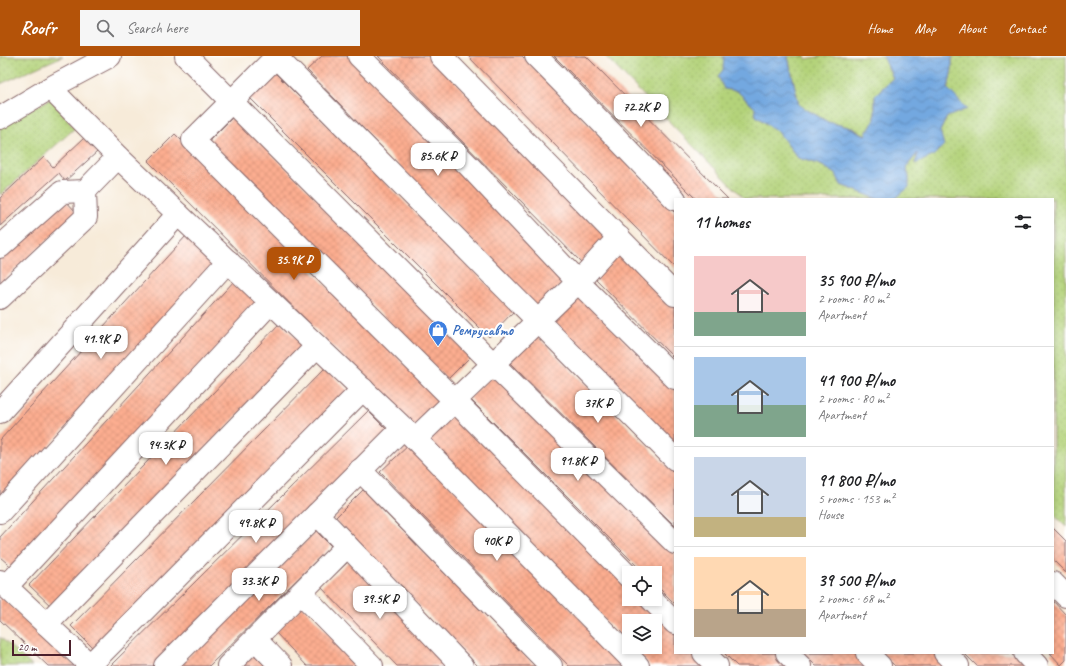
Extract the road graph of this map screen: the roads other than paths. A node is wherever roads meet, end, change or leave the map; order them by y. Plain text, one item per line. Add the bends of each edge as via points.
1 (110, 56) edge
2 (186, 56) edge
3 (359, 56) edge
4 (441, 56) edge
5 (536, 56) edge
6 (50, 88) junction
7 (232, 102) junction
8 (0, 111) edge
9 (0, 118) edge
10 (118, 157) junction
11 (85, 191) junction
12 (674, 198) edge
13 (178, 214) junction
14 (619, 237) junction
15 (0, 247) edge
16 (228, 261) junction
17 (578, 282) junction
18 (674, 294) edge
19 (0, 298) edge
20 (271, 302) junction
21 (538, 320) junction
22 (317, 346) junction
23 (493, 364) junction
24 (674, 377) edge
25 (363, 389) junction
26 (455, 401) junction
27 (0, 412) edge
28 (409, 433) junction
29 (674, 458) edge
30 (360, 470) junction
31 (0, 512) edge
32 (317, 514) junction
33 (674, 542) edge
34 (347, 546) junction
35 (622, 570) edge
36 (3, 584) edge
37 (1054, 584) edge
38 (301, 593) junction
39 (1066, 596) edge
40 (658, 606) edge
41 (674, 622) edge
42 (46, 624) junction
43 (255, 639) junction
44 (705, 654) edge
45 (788, 654) edge
46 (868, 654) edge
47 (947, 654) edge
48 (1026, 654) edge
49 (90, 665) edge
50 (165, 666) edge
51 (228, 666) edge
52 (281, 666) edge
53 (372, 666) edge
54 (462, 666) edge
55 (551, 666) edge
56 (638, 666) edge
57 (717, 666) edge
58 (800, 666) edge
59 (880, 666) edge
60 (958, 666) edge
61 (1037, 666) edge

1 - 6 street
2 - 7 street
3 - 17 street via 469,166
4 - 14 street
5 - 12 street
6 - 8 street
6 - 9 street
6 - 10 street
7 - 21 street via 276,57
7 - 23 street
7 - 26 street via 193,140
10 - 11 street
10 - 13 street
11 - 15 street via 62,192
11 - 19 street via 86,217
13 - 16 street
13 - 27 street
14 - 17 street
14 - 18 street
16 - 20 street
16 - 31 street
17 - 21 street
17 - 24 street
20 - 22 street
20 - 36 street
21 - 23 street
21 - 29 street
22 - 25 street
22 - 42 street
23 - 26 street
23 - 33 street
25 - 28 street
25 - 49 street
26 - 28 street
26 - 35 street
28 - 30 street
28 - 56 street
30 - 32 street
30 - 55 street
32 - 34 street
32 - 50 street
34 - 38 street
34 - 54 street
36 - 42 street
37 - 39 street
38 - 43 street
38 - 53 street
40 - 41 street
42 - 49 street
43 - 51 street
43 - 52 street
44 - 57 street
45 - 58 street
46 - 59 street
47 - 60 street
48 - 61 street

